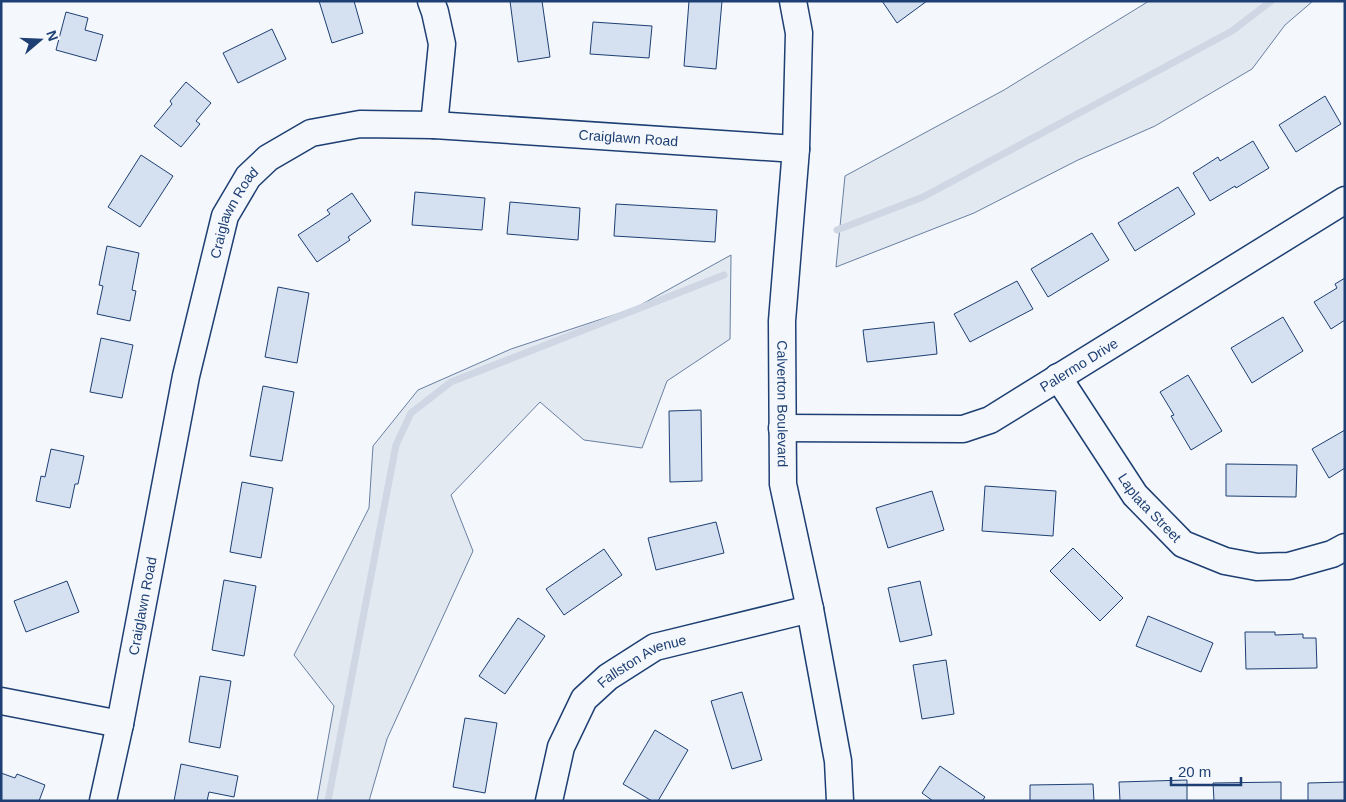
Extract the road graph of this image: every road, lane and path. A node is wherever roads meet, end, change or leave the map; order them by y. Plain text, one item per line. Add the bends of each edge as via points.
1 (430, 1) edge
2 (793, 1) edge
3 (434, 125) junction
4 (796, 149) junction
5 (1345, 200) edge
6 (1058, 377) junction
7 (782, 428) junction
8 (1345, 547) edge
9 (810, 609) junction
10 (1, 702) edge
11 (120, 724) junction
12 (103, 801) edge
13 (548, 801) edge
14 (840, 801) edge

1 - 3 street via 436,12 442,44
2 - 4 street, Calverton Boulevard via 799,34
3 - 4 street, Craiglawn Road
3 - 11 street, Craiglawn Road via 360,124 311,133 268,158 248,177 225,216 186,376
4 - 7 street, Calverton Boulevard via 782,320
5 - 6 street, Palermo Drive
6 - 7 street, Palermo Drive via 990,420 963,429
6 - 8 street, Laplata Street via 1135,495 1183,544 1225,561 1257,567 1289,566
7 - 9 street, Calverton Boulevard via 783,484
9 - 13 street, Fallston Avenue via 655,647 608,677 584,699 561,747
9 - 14 street, Calverton Boulevard via 838,761
10 - 11 street
11 - 12 street, Craiglawn Road

